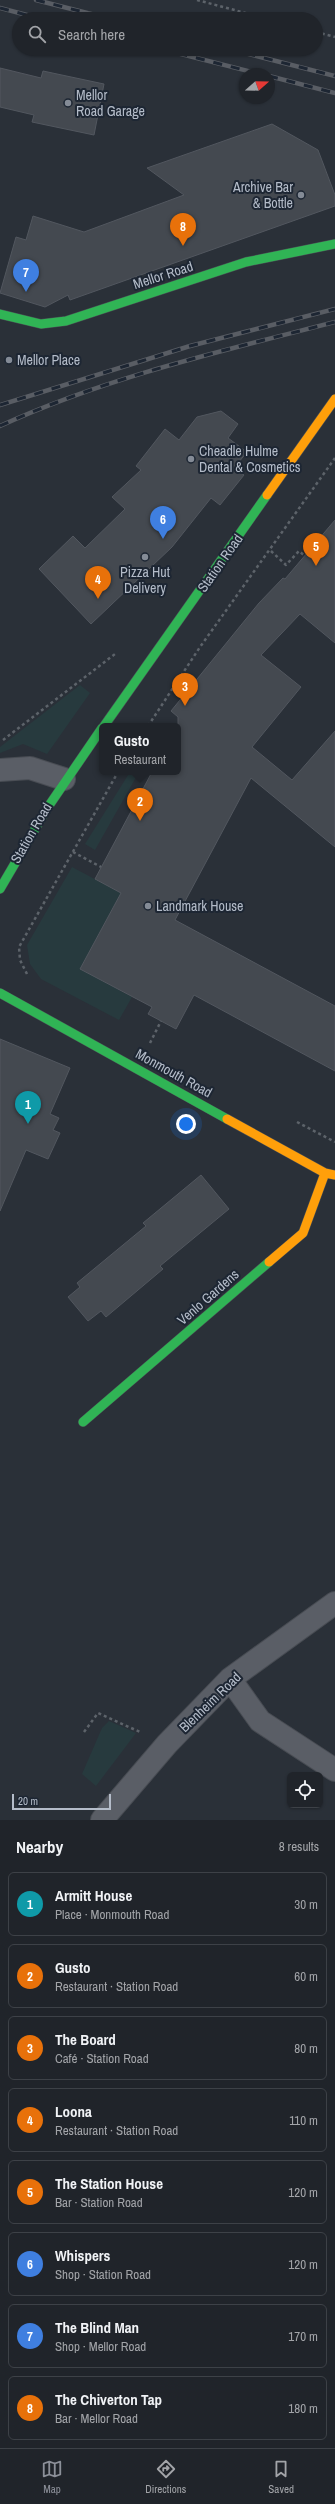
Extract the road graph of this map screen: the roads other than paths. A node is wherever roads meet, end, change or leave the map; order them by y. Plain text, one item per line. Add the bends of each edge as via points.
1 (335, 244) edge
2 (0, 314) edge
3 (335, 399) edge
4 (106, 723) edge
5 (99, 732) edge
6 (0, 770) edge
7 (64, 779) junction
8 (0, 888) edge
9 (0, 993) edge
10 (325, 1174) junction
11 (335, 1175) edge
12 (83, 1422) dead end
13 (335, 1603) edge
14 (230, 1679) junction
15 (335, 1770) edge
16 (102, 1820) edge

1 - 2 street, Mellor Road via 246,262 66,321 41,324
3 - 4 street, Station Road
5 - 7 street, Station Road
6 - 7 street via 30,768
7 - 8 street, Station Road via 29,834
9 - 10 street, Monmouth Road
10 - 11 street, Monmouth Road
10 - 12 street, Venlo Gardens via 303,1234
13 - 14 street, Blenheim Road
14 - 15 street via 260,1721
14 - 16 street, Blenheim Road via 167,1744

